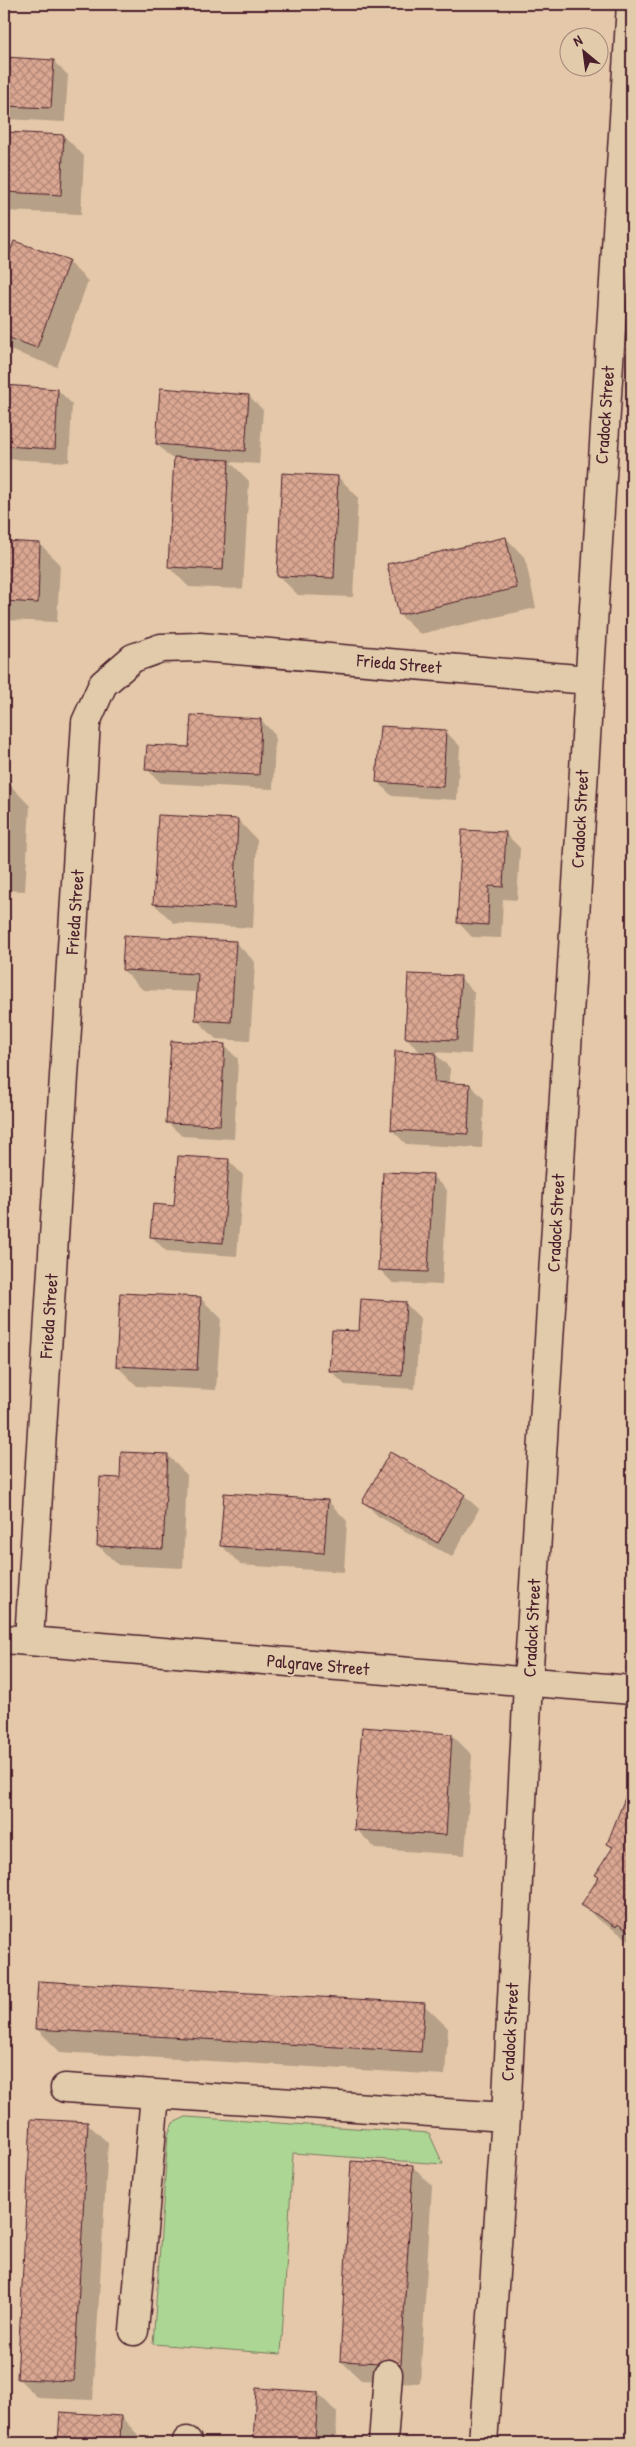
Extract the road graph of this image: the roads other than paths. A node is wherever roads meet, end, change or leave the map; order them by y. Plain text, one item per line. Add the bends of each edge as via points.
1 (631, 4) edge
2 (589, 680) junction
3 (16, 1640) edge
4 (528, 1683) junction
5 (632, 1690) edge
6 (64, 2088) dead end
7 (155, 2095) junction
8 (506, 2117) junction
9 (134, 2331) dead end
10 (388, 2374) dead end
11 (383, 2443) edge
12 (483, 2443) edge

1 - 2 street, Cradock Street
2 - 3 street, Frieda Street via 200,647 161,648 134,658 103,684 86,722
2 - 4 street, Cradock Street
3 - 4 street, Palgrave Street
4 - 5 street, Palgrave Street
4 - 8 street, Cradock Street
6 - 7 street
7 - 8 street
7 - 9 street
8 - 12 street, Cradock Street
10 - 11 street

